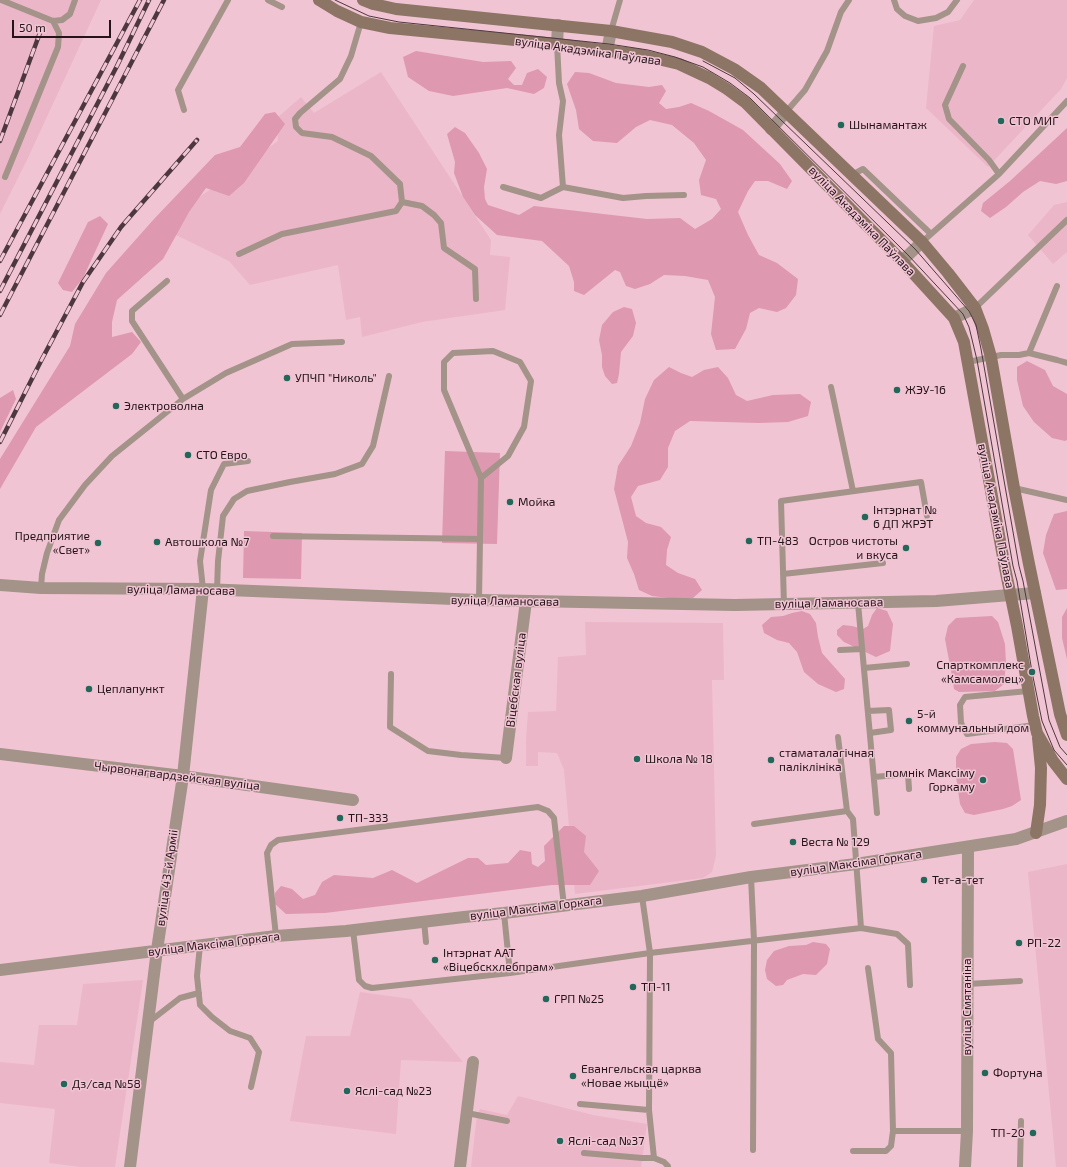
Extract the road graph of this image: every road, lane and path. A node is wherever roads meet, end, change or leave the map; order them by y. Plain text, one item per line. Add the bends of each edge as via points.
1 (1, 0) edge
2 (76, 0) edge
3 (228, 0) edge
4 (268, 0) edge
5 (363, 0) edge
6 (620, 0) edge
7 (849, 0) edge
8 (894, 0) edge
9 (957, 0) edge
10 (322, 1) edge
11 (282, 7) dead end
12 (53, 21) junction
13 (361, 22) junction
14 (558, 25) junction
15 (611, 31) junction
16 (557, 44) junction
17 (607, 51) junction
18 (962, 66) dead end
19 (1067, 101) edge
20 (184, 110) dead end
21 (786, 112) junction
22 (771, 129) junction
23 (999, 174) junction
24 (5, 177) dead end
25 (503, 187) dead end
26 (563, 187) junction
27 (684, 195) dead end
28 (402, 202) junction
29 (1067, 220) edge
30 (926, 238) junction
31 (240, 254) dead end
32 (902, 261) junction
33 (167, 281) dead end
34 (1057, 286) dead end
35 (476, 299) dead end
36 (975, 308) junction
37 (954, 318) junction
38 (342, 342) dead end
39 (1029, 353) junction
40 (991, 357) junction
41 (968, 362) junction
42 (1067, 364) edge
43 (389, 376) dead end
44 (831, 387) dead end
45 (183, 399) junction
46 (248, 461) dead end
47 (481, 478) junction
48 (1014, 488) junction
49 (853, 491) junction
50 (1067, 500) edge
51 (927, 516) dead end
52 (273, 536) dead end
53 (480, 539) junction
54 (882, 563) dead end
55 (783, 574) junction
56 (0, 585) edge
57 (41, 588) junction
58 (203, 589) junction
59 (217, 590) junction
60 (1035, 593) junction
61 (1010, 595) junction
62 (479, 600) junction
63 (526, 601) junction
64 (858, 603) junction
65 (784, 605) junction
66 (862, 649) junction
67 (840, 650) dead end
68 (907, 664) dead end
69 (864, 668) junction
70 (391, 674) dead end
71 (1028, 691) junction
72 (868, 711) junction
73 (1036, 729) junction
74 (870, 733) junction
75 (1067, 735) edge
76 (838, 736) dead end
77 (0, 754) edge
78 (506, 758) joint
79 (183, 776) junction
80 (874, 777) junction
81 (1067, 779) edge
82 (909, 789) dead end
83 (353, 800) dead end
84 (847, 811) junction
85 (877, 813) dead end
86 (1067, 821) edge
87 (754, 824) dead end
88 (1036, 833) junction
89 (968, 847) junction
90 (856, 864) junction
91 (751, 877) junction
92 (642, 896) junction
93 (564, 906) junction
94 (504, 913) junction
95 (424, 922) junction
96 (861, 928) junction
97 (353, 930) junction
98 (276, 936) junction
99 (754, 941) junction
100 (426, 942) dead end
101 (200, 945) junction
102 (157, 950) junction
103 (650, 954) junction
104 (868, 968) dead end
105 (0, 970) edge
106 (510, 973) junction
107 (1020, 981) dead end
108 (968, 984) junction
109 (910, 985) dead end
110 (199, 993) junction
111 (148, 1023) junction
112 (473, 1062) dead end
113 (251, 1087) dead end
114 (580, 1104) dead end
115 (649, 1110) junction
116 (467, 1113) junction
117 (507, 1121) dead end
118 (1021, 1121) dead end
119 (893, 1131) junction
120 (967, 1132) junction
121 (753, 1150) dead end
122 (853, 1151) dead end
123 (584, 1153) dead end
124 (654, 1158) junction
125 (130, 1167) edge
126 (460, 1167) edge
127 (668, 1167) edge
128 (965, 1167) edge
129 (1020, 1167) edge

1 - 12 lane
2 - 12 lane via 70,14 62,20
3 - 20 lane via 178,90
4 - 11 lane
5 - 14 main road, вуліца Акадэміка Паўлава via 396,9
6 - 15 lane
7 - 21 lane via 841,12 827,51 805,90
8 - 9 lane via 897,9 905,16 918,21 936,18 948,12
10 - 13 main road, вуліца Акадэміка Паўлава
12 - 24 lane via 59,33 58,47
13 - 16 main road, вуліца Акадэміка Паўлава via 390,28
13 - 28 lane via 351,56 340,78 300,113 295,119 296,127 302,133 332,137 371,156 400,184
14 - 15 main road, вуліца Акадэміка Паўлава
14 - 16 street
15 - 17 street
15 - 21 main road, вуліца Акадэміка Паўлава via 672,42 702,52 734,69 761,88
16 - 17 main road, вуліца Акадэміка Паўлава
16 - 26 lane via 563,101 559,135
17 - 22 main road, вуліца Акадэміка Паўлава via 679,64 709,78 746,103
18 - 23 lane via 945,105 950,119
19 - 23 lane
21 - 22 street
21 - 30 main road, вуліца Акадэміка Паўлава via 852,175
22 - 32 main road, вуліца Акадэміка Паўлава
23 - 30 lane
25 - 26 lane via 541,198
26 - 27 lane via 623,198
28 - 31 lane via 396,211 282,234
28 - 35 lane via 422,206 441,223 444,248 474,269
29 - 36 lane
30 - 32 street
30 - 36 main road, вуліца Акадэміка Паўлава via 948,273
32 - 37 main road, вуліца Акадэміка Паўлава
33 - 45 lane via 132,311 132,321
34 - 39 lane
36 - 37 street
36 - 40 main road, вуліца Акадэміка Паўлава
37 - 41 main road, вуліца Акадэміка Паўлава via 964,342
38 - 45 lane via 292,344 226,373
39 - 40 lane
39 - 42 lane
40 - 41 lane
40 - 48 main road, вуліца Акадэміка Паўлава
41 - 61 main road, вуліца Акадэміка Паўлава
43 - 59 lane via 373,446 362,464 335,474 247,491 234,500 223,516
44 - 49 lane
45 - 57 lane via 112,456 85,485 60,520 47,553
46 - 58 lane via 224,464 211,490 200,561
47 - 47 lane via 508,456 524,427 531,381 520,362 493,351 453,353 444,362 444,390
47 - 53 lane
48 - 50 lane
48 - 60 main road, вуліца Акадэміка Паўлава
49 - 51 lane via 921,482
49 - 55 lane via 781,501
52 - 53 lane
53 - 62 lane
54 - 55 lane
55 - 65 lane
56 - 57 street, вуліца Ламаносава
57 - 58 street, вуліца Ламаносава
58 - 59 street, вуліца Ламаносава
58 - 79 street, вуліца 43-й Арміі
59 - 62 street, вуліца Ламаносава
60 - 61 street, вуліца Ламаносава
60 - 75 main road, вуліца Акадэміка Паўлава via 1060,714
61 - 64 street, вуліца Ламаносава via 936,601
61 - 71 main road, вуліца Акадэміка Паўлава
62 - 63 street, вуліца Ламаносава
63 - 65 street, вуліца Ламаносава
63 - 78 street, Віцебская вуліца
64 - 65 street, вуліца Ламаносава
64 - 66 lane
66 - 67 lane
66 - 69 lane
68 - 69 lane
69 - 72 lane
70 - 78 lane via 390,726 428,751 461,756
71 - 73 main road, вуліца Акадэміка Паўлава
71 - 73 lane via 965,697 960,705 961,723 967,734
72 - 74 lane
72 - 74 lane via 889,710 891,730
73 - 81 main road, вуліца Акадэміка Паўлава via 1053,761
73 - 88 main road via 1041,768
74 - 80 lane
76 - 84 lane
77 - 79 street, Чырвонагвардзейская вуліца
79 - 83 street, Чырвонагвардзейская вуліца
79 - 102 street, вуліца 43-й Арміі
80 - 82 lane via 908,774
80 - 85 lane
84 - 87 lane
84 - 90 lane via 854,819
86 - 88 street, вуліца Максіма Горкага
88 - 89 street, вуліца Максіма Горкага
89 - 90 street, вуліца Максіма Горкага
89 - 108 street, вуліца Смятаніна
90 - 91 street, вуліца Максіма Горкага
90 - 96 lane
91 - 92 street, вуліца Максіма Горкага
91 - 99 lane
92 - 93 street, вуліца Максіма Горкага
92 - 103 lane
93 - 94 street, вуліца Максіма Горкага
93 - 98 lane via 554,818 548,811 538,807 278,840 271,845 267,853
94 - 95 street, вуліца Максіма Горкага
94 - 106 lane
95 - 97 street, вуліца Максіма Горкага
95 - 100 lane
96 - 99 lane
96 - 109 lane via 897,934 908,944
97 - 98 street, вуліца Максіма Горкага
97 - 106 lane via 359,980 372,988
98 - 101 street, вуліца Максіма Горкага
99 - 103 lane
99 - 121 lane
101 - 102 street, вуліца Максіма Горкага
101 - 110 lane via 197,976
102 - 105 street, вуліца Максіма Горкага
102 - 111 street, вуліца 43-й Арміі
103 - 106 lane
103 - 115 lane
104 - 119 lane via 878,1039 891,1053
107 - 108 lane
108 - 120 street, вуліца Смятаніна
110 - 111 lane via 180,998
110 - 113 lane via 200,1005 212,1017 230,1031 250,1038 259,1052
111 - 125 street, вуліца 43-й Арміі
112 - 116 street
114 - 115 lane
115 - 124 lane
116 - 117 lane
116 - 126 street
118 - 129 lane
119 - 120 lane
119 - 122 lane via 891,1146 886,1151
120 - 128 street, вуліца Смятаніна
123 - 124 lane
124 - 127 lane via 664,1162

